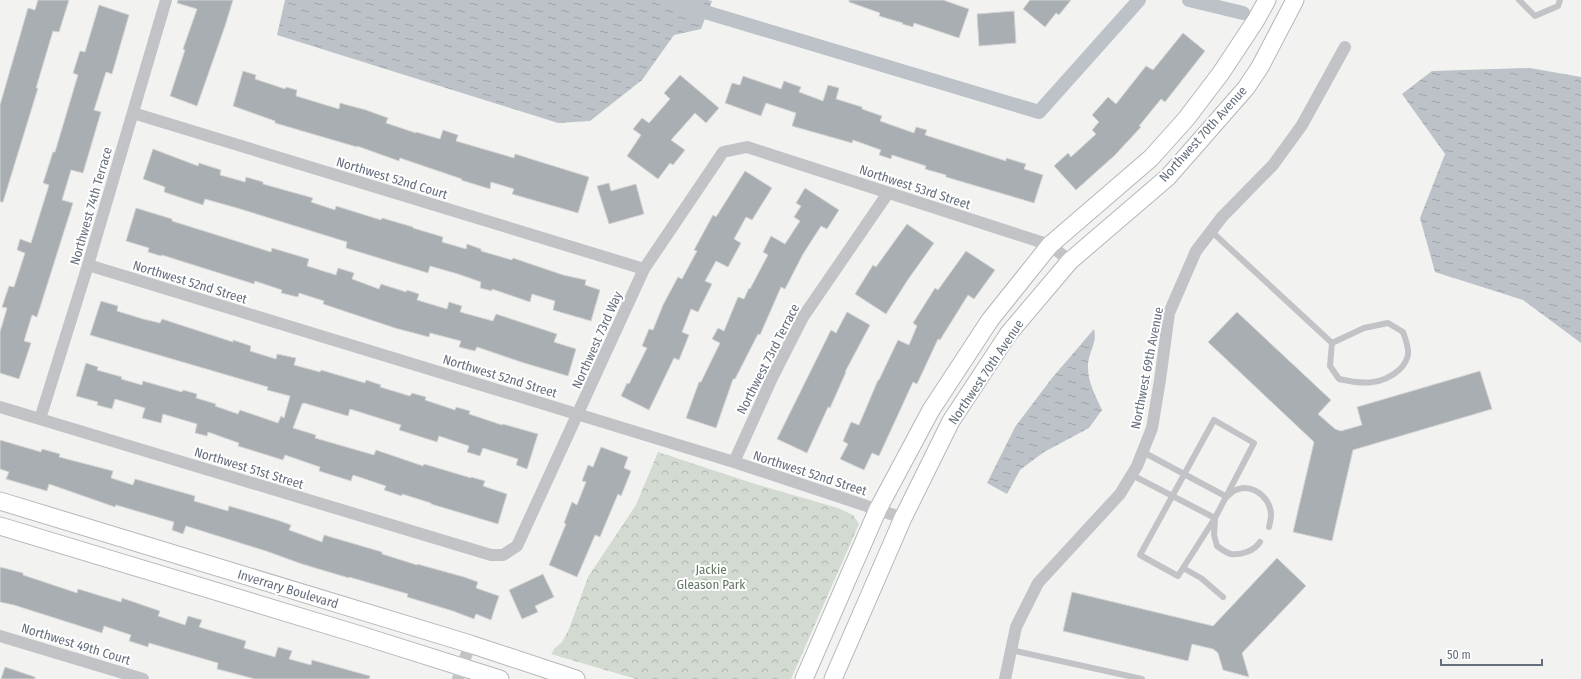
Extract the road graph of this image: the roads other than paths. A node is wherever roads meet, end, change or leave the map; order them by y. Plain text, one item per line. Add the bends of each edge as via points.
1 (166, 0) edge
2 (1267, 0) edge
3 (1295, 0) edge
4 (1519, 0) edge
5 (1560, 0) edge
6 (1345, 47) dead end
7 (132, 113) junction
8 (1180, 126) junction
9 (1199, 142) junction
10 (747, 147) joint
11 (888, 193) junction
12 (1211, 231) junction
13 (1050, 245) junction
14 (1070, 261) junction
15 (88, 265) junction
16 (644, 269) junction
17 (1332, 343) junction
18 (0, 407) edge
19 (578, 415) junction
20 (40, 419) junction
21 (1143, 452) junction
22 (734, 462) junction
23 (1132, 475) junction
24 (1185, 475) junction
25 (1172, 496) junction
26 (1227, 497) junction
27 (0, 502) edge
28 (878, 510) junction
29 (904, 518) junction
30 (1215, 518) junction
31 (0, 526) edge
32 (1269, 527) dead end
33 (1260, 542) dead end
34 (491, 555) joint
35 (1183, 568) junction
36 (1223, 597) dead end
37 (0, 636) edge
38 (470, 644) junction
39 (1011, 650) junction
40 (460, 673) edge
41 (143, 679) edge
42 (500, 679) edge
43 (576, 679) edge
44 (804, 679) edge
45 (833, 679) edge
46 (1005, 679) edge
47 (1142, 679) edge

1 - 7 street, Northwest 74th Terrace
2 - 8 street, Northwest 70th Avenue via 1221,73
3 - 9 street, Northwest 70th Avenue via 1260,67 1246,88
4 - 5 lane via 1535,16 1558,6
6 - 12 street, Northwest 69th Avenue via 1302,125 1273,165
7 - 15 street, Northwest 74th Terrace
7 - 16 street, Northwest 52nd Court
8 - 9 street
8 - 13 street, Northwest 70th Avenue via 1151,158
9 - 14 street, Northwest 70th Avenue via 1168,177
10 - 11 street, Northwest 53rd Street
10 - 16 street, Northwest 73rd Way via 723,152
11 - 13 street, Northwest 53rd Street
11 - 22 street, Northwest 73rd Terrace via 803,317
12 - 17 lane
12 - 21 street, Northwest 69th Avenue via 1196,251 1169,312 1152,428
13 - 14 street, Northwest 53rd Street
13 - 28 street, Northwest 70th Avenue via 990,320 931,410
14 - 29 street, Northwest 70th Avenue via 1009,333 951,421
15 - 19 street, Northwest 52nd Street
15 - 20 street, Northwest 74th Terrace
16 - 19 street, Northwest 73rd Way
17 - 17 lane via 1364,328 1388,323 1403,332 1409,352 1404,366 1391,377 1375,383 1357,383 1339,379 1330,366
18 - 20 street, Northwest 51st Street
19 - 22 street, Northwest 52nd Street
19 - 34 street, Northwest 73rd Way via 517,546 502,555
20 - 34 street, Northwest 51st Street
21 - 23 street, Northwest 69th Avenue
21 - 24 lane
22 - 28 street, Northwest 52nd Street
23 - 25 lane
23 - 39 street, Northwest 69th Avenue via 1120,494 1038,583 1016,627
24 - 25 lane
24 - 26 lane
24 - 26 lane via 1214,420 1254,443
25 - 30 lane
25 - 35 lane via 1140,555 1178,576
26 - 30 lane
26 - 32 lane via 1233,490 1244,487 1255,490 1265,498 1271,513
27 - 38 street, Inverrary Boulevard
28 - 29 street, Northwest 52nd Street
28 - 44 street, Northwest 70th Avenue
29 - 45 street, Northwest 70th Avenue
30 - 33 lane via 1214,535 1217,546 1230,554 1243,554
30 - 35 lane
31 - 40 street, Inverrary Boulevard
35 - 36 lane via 1201,578
37 - 41 street, Northwest 49th Court
38 - 40 street
38 - 43 street, Inverrary Boulevard
39 - 46 street, Northwest 69th Avenue
39 - 47 lane
40 - 42 street, Inverrary Boulevard

